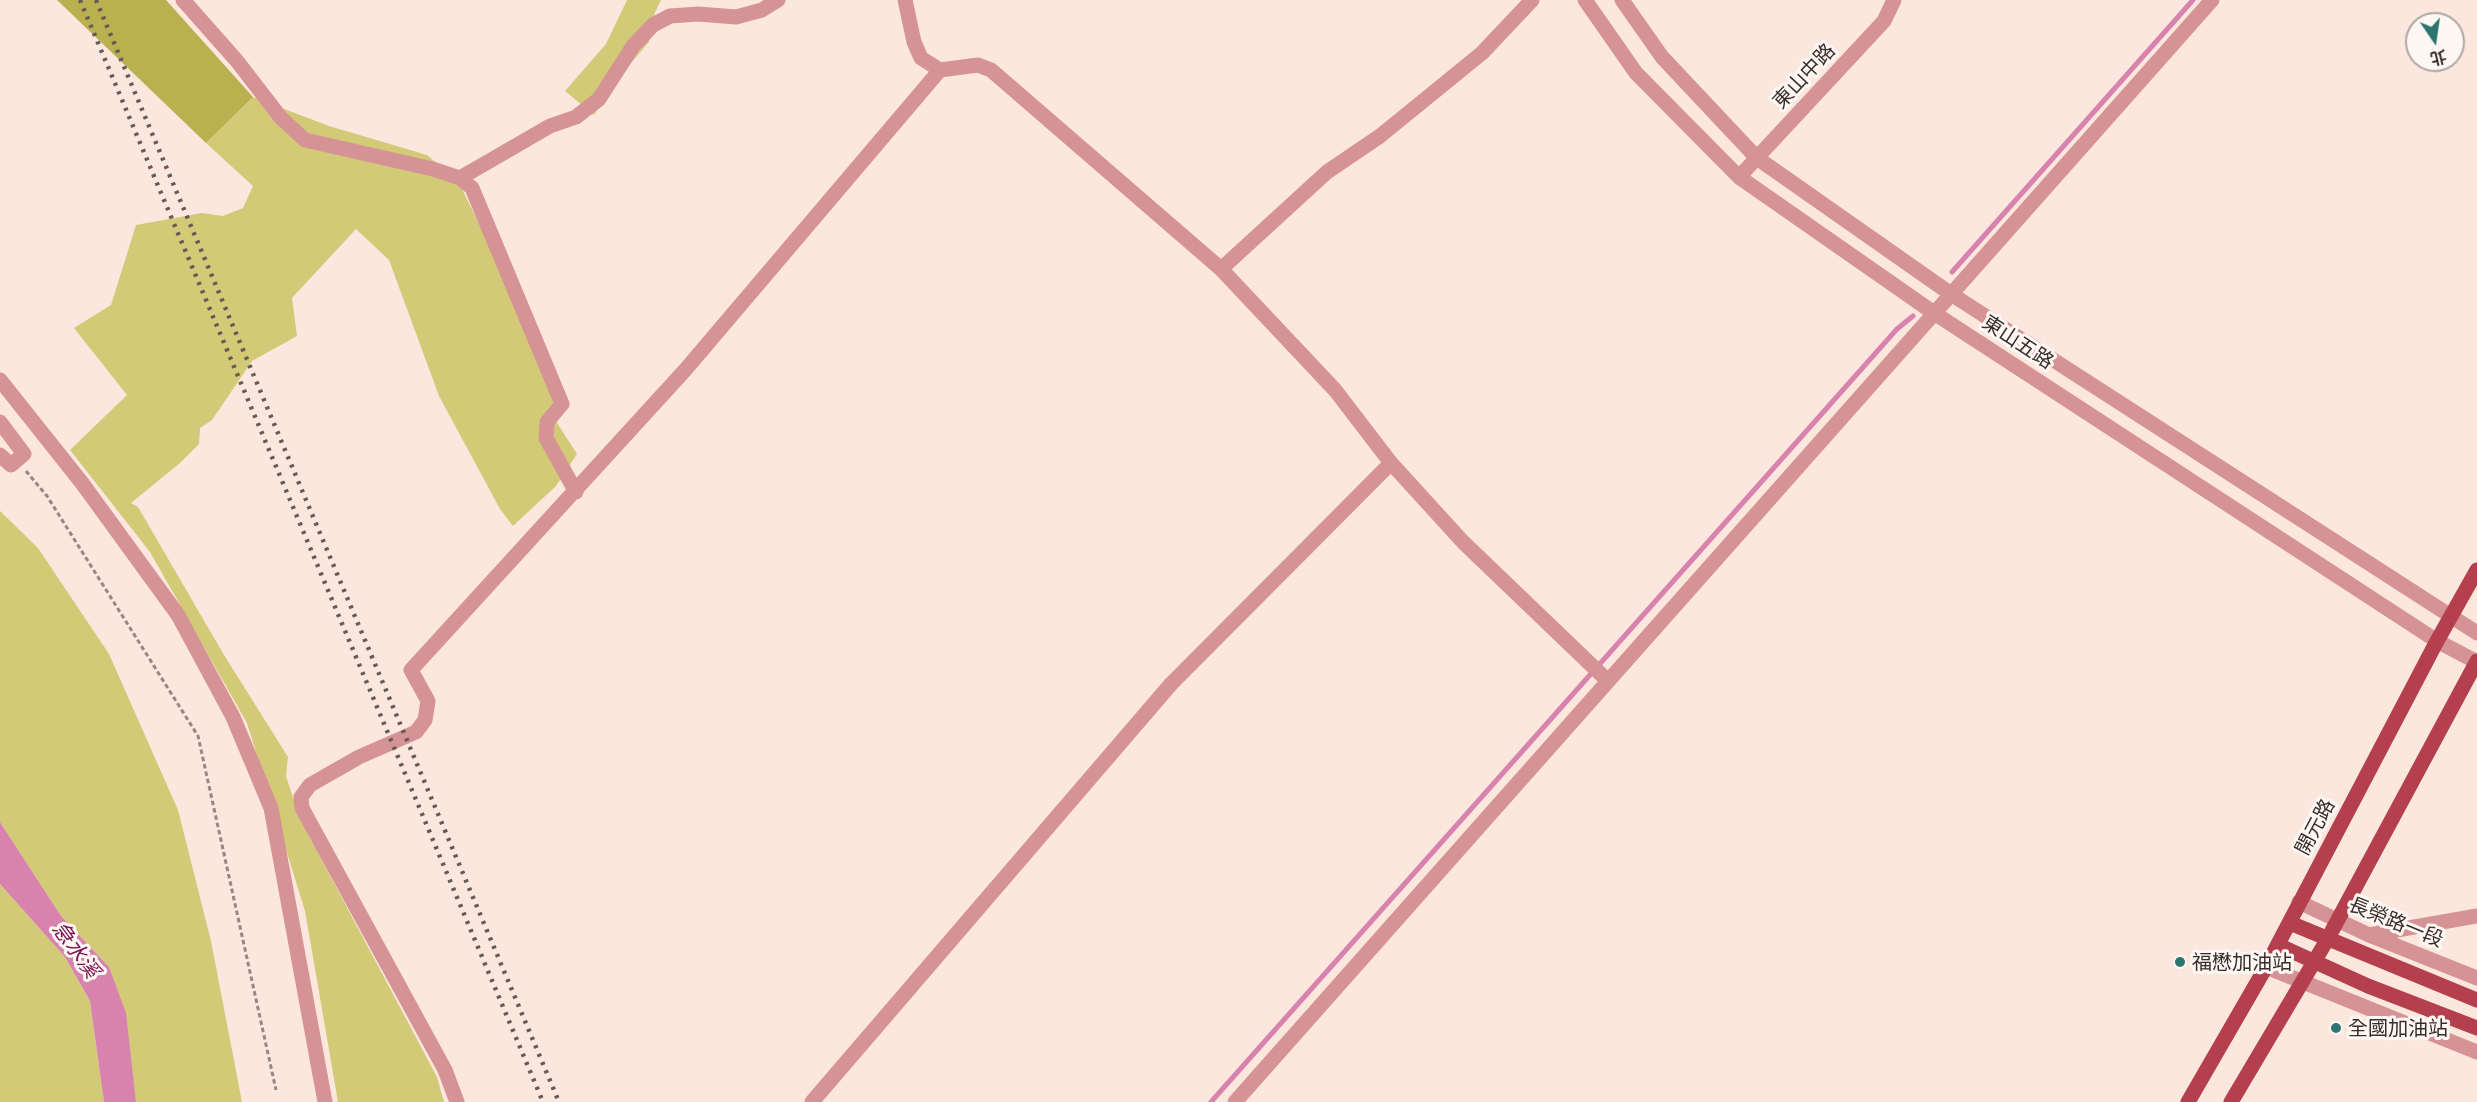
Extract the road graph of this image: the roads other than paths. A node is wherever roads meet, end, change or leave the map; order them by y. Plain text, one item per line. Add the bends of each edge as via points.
1 (183, 0) edge
2 (778, 0) edge
3 (905, 0) edge
4 (1532, 0) edge
5 (1585, 0) edge
6 (1622, 0) edge
7 (1894, 0) edge
8 (2212, 0) edge
9 (940, 70) junction
10 (1757, 158) junction
11 (1739, 177) junction
12 (460, 178) junction
13 (1221, 269) junction
14 (1951, 294) junction
15 (1934, 313) junction
16 (0, 380) edge
17 (0, 422) edge
18 (0, 456) edge
19 (1391, 463) junction
20 (576, 492) junction
21 (2477, 570) edge
22 (2451, 617) junction
23 (2477, 633) edge
24 (2437, 641) junction
25 (2477, 662) edge
26 (1608, 681) junction
27 (2299, 902) junction
28 (2477, 916) edge
29 (2336, 921) junction
30 (2290, 923) junction
31 (2369, 935) junction
32 (2327, 940) junction
33 (2278, 945) junction
34 (2314, 962) junction
35 (2266, 967) junction
36 (2477, 978) edge
37 (2303, 982) junction
38 (2477, 1000) edge
39 (2477, 1028) edge
40 (2477, 1052) edge
41 (324, 1102) edge
42 (458, 1102) edge
43 (812, 1102) edge
44 (1234, 1102) edge
45 (2188, 1102) edge
46 (2231, 1102) edge

1 - 12 street via 281,118 305,140
2 - 12 street via 762,10 736,17 698,14 670,16 661,21 633,46 599,99 576,117 550,126
3 - 9 street via 921,58
4 - 13 street via 1482,53 1380,136 1327,172
5 - 11 street, 東山五路 via 1636,73
6 - 10 street, 東山五路 via 1662,57
7 - 10 street, 東山中路 via 1884,21
8 - 14 street
9 - 13 street via 978,64 992,70
9 - 20 street
10 - 11 street, 東山中路
10 - 14 street, 東山五路
11 - 15 street, 東山五路
12 - 20 street via 472,188 562,404 547,422 546,438
13 - 19 street via 1335,390
14 - 15 street
14 - 22 street, 東山五路
15 - 24 street, 東山五路
15 - 26 street
16 - 41 street via 82,483 178,615 233,717 271,808
17 - 18 street via 24,454 11,465
19 - 26 street via 1463,542
19 - 43 street via 1171,684
20 - 42 street via 411,670 428,701 425,720 416,732 359,757 310,785 301,796 302,808 445,1070
21 - 22 main road, 開元路
22 - 23 street, 東山五路
22 - 24 main road, 開元路
24 - 25 street, 東山五路
24 - 27 main road, 開元路
25 - 29 main road
26 - 44 street
27 - 29 street, 長榮路一段
27 - 30 main road, 開元路
28 - 31 street
29 - 31 street, 長榮路一段
29 - 32 main road
30 - 32 main road
30 - 33 main road, 開元路
31 - 36 street, 長榮路一段
32 - 34 main road
32 - 38 main road
33 - 34 main road
33 - 35 main road, 開元路
34 - 37 main road
34 - 39 main road
35 - 37 street
35 - 45 main road, 開元路
37 - 40 street
37 - 46 main road

